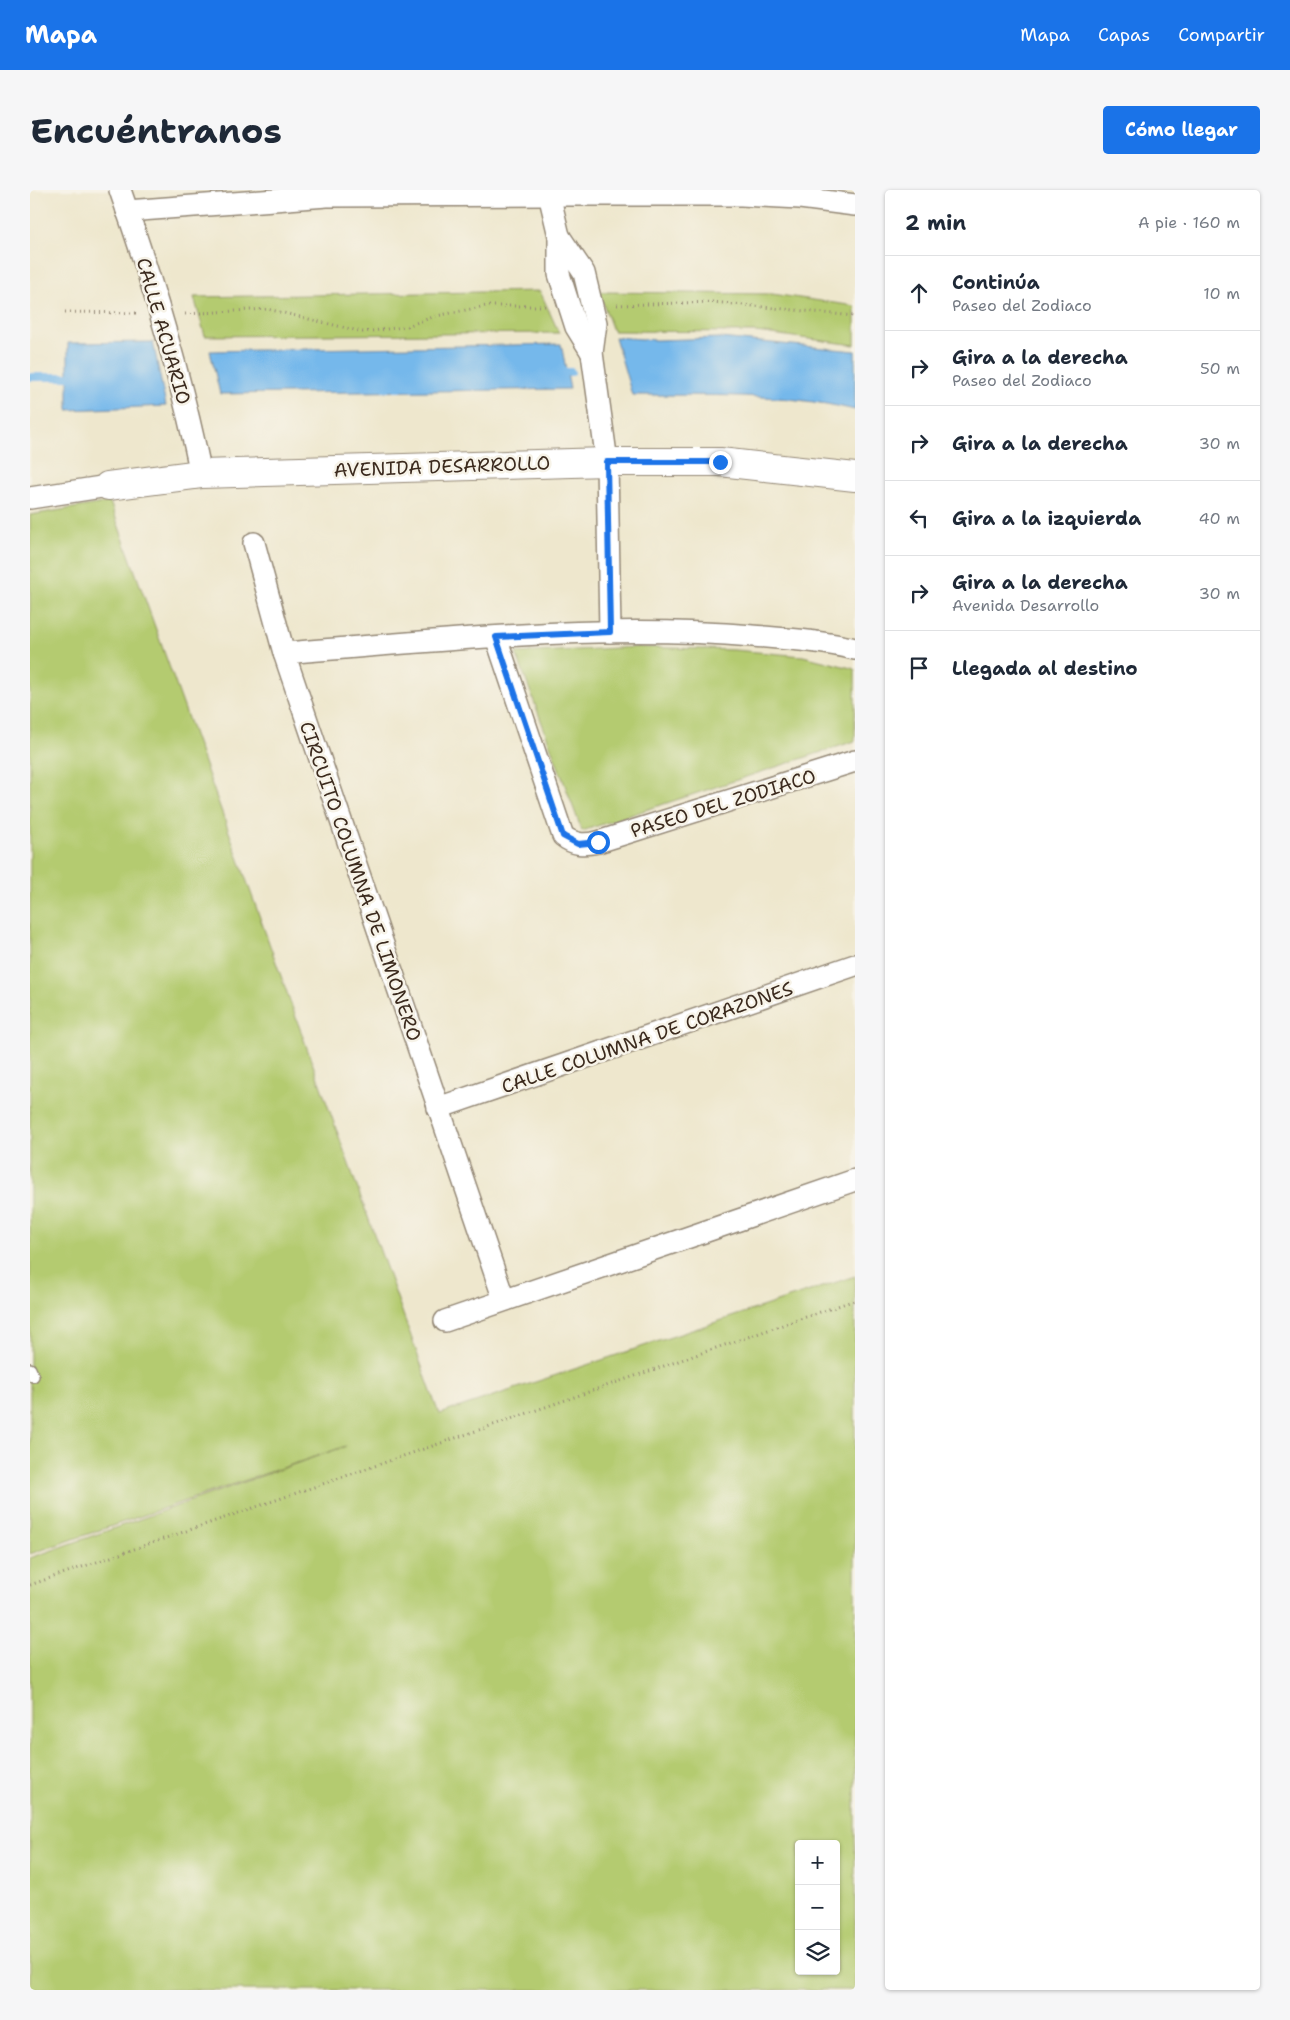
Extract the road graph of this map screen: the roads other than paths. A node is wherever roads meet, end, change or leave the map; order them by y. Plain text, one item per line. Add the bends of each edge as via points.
1 (120, 190) edge
2 (549, 192) edge
3 (742, 192) edge
4 (326, 193) edge
5 (855, 205) edge
6 (127, 211) junction
7 (559, 236) junction
8 (592, 353) junction
9 (607, 462) junction
10 (202, 474) junction
11 (855, 477) edge
12 (108, 486) joint
13 (30, 498) edge
14 (254, 543) dead end
15 (610, 632) junction
16 (496, 637) junction
17 (855, 649) edge
18 (284, 653) junction
19 (855, 761) edge
20 (855, 965) edge
21 (438, 1108) junction
22 (855, 1180) edge
23 (504, 1300) junction
24 (445, 1321) dead end

1 - 6 street, CALLE ACUARIO
2 - 3 street
2 - 4 street
2 - 7 street
3 - 5 street
4 - 6 street
6 - 10 street, CALLE ACUARIO via 162,313
7 - 8 street via 559,274 576,327
7 - 8 street via 584,273 596,323
8 - 9 street
9 - 10 street, AVENIDA DESARROLLO
9 - 11 street, AVENIDA DESARROLLO via 720,462
9 - 15 street
10 - 12 street, AVENIDA DESARROLLO
12 - 13 street, AVENIDA DESARROLLO
14 - 18 street, CIRCUITO COLUMNA DE LIMONERO
15 - 16 street
15 - 17 street via 700,632 832,643
16 - 18 street
16 - 19 street, PASEO DEL ZODIACO via 563,836 569,841 598,842
18 - 21 street, CIRCUITO COLUMNA DE LIMONERO
20 - 21 street, CALLE COLUMNA DE CORAZONES
21 - 23 street, CIRCUITO COLUMNA DE LIMONERO
22 - 23 street
23 - 24 street

